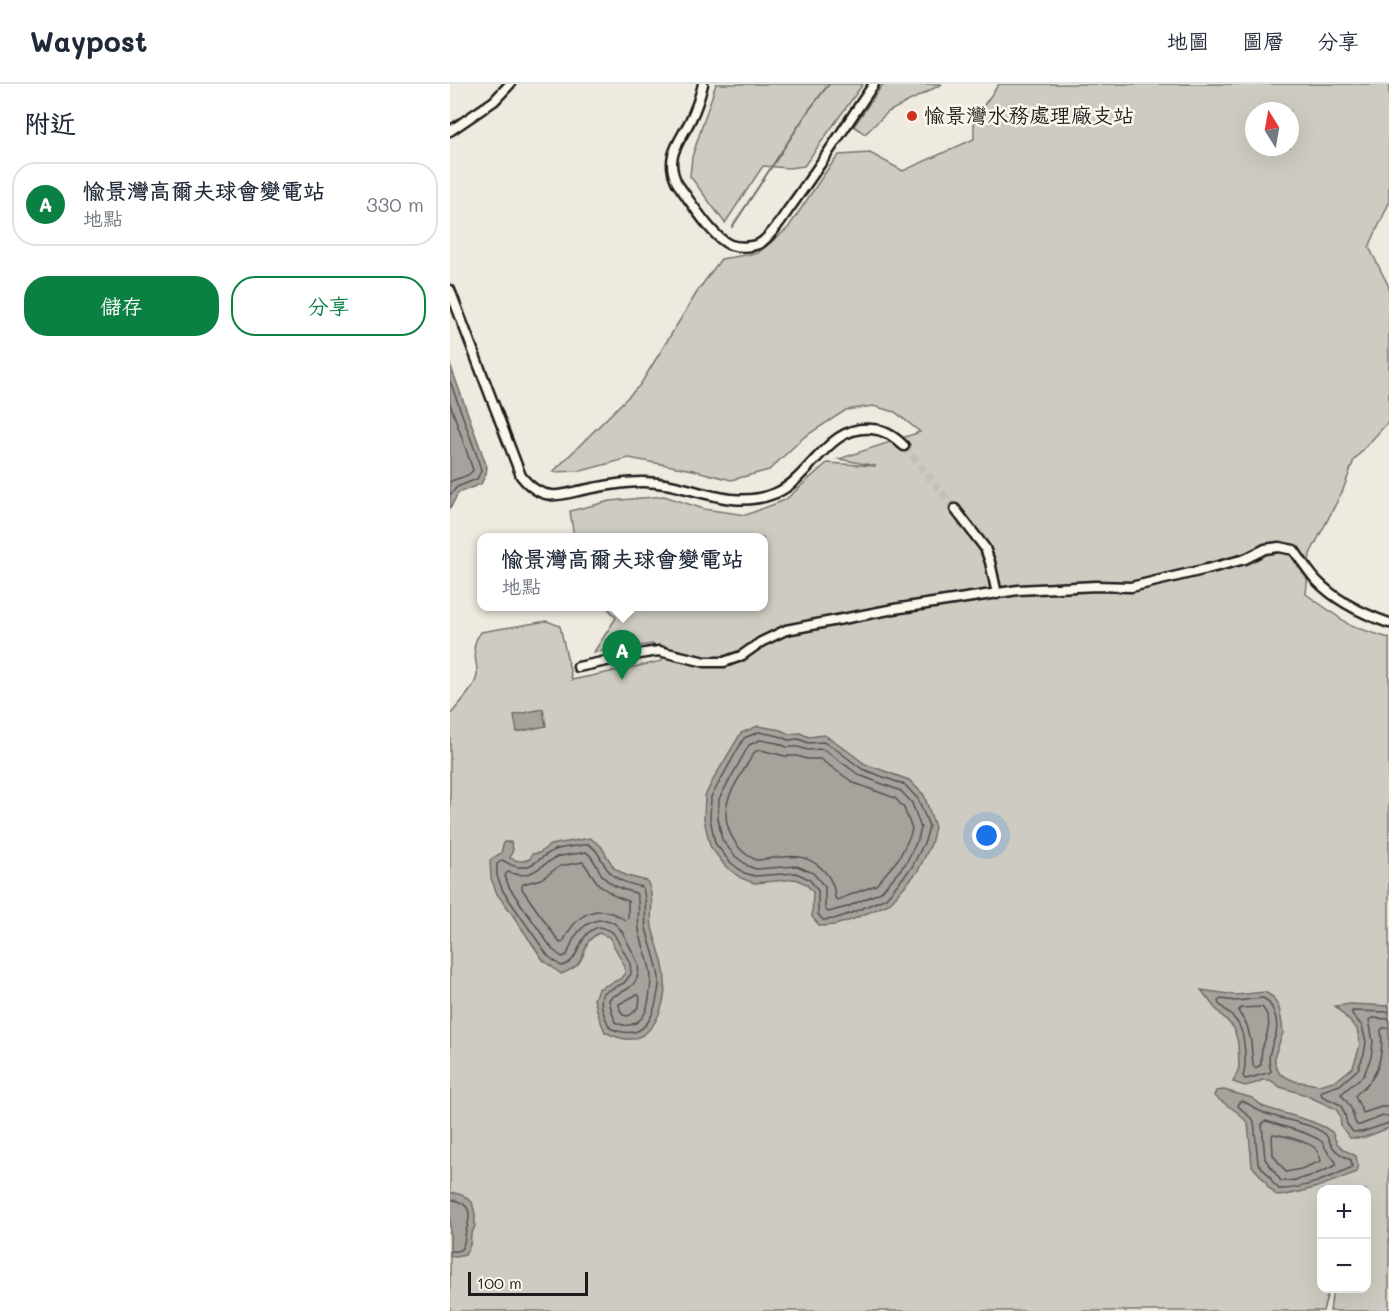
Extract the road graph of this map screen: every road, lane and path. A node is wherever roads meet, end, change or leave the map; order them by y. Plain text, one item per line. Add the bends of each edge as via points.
1 (510, 84) edge
2 (703, 84) edge
3 (874, 84) edge
4 (450, 131) edge
5 (450, 290) edge
6 (904, 446) tunnel mouth
7 (955, 509) tunnel mouth
8 (997, 594) junction
9 (1389, 623) edge
10 (578, 667) dead end

1 - 4 street
2 - 3 street via 698,105 673,153 673,175 720,238 730,245 747,246 761,243 771,232
5 - 6 street via 521,476 538,491 564,494 643,482 675,485 719,498 759,498 787,486 831,444 851,431 878,430
7 - 8 street via 988,555
8 - 9 street via 1058,587 1131,587 1279,547 1294,550 1330,593 1364,614
8 - 10 street via 786,630 724,662 705,662 659,651

